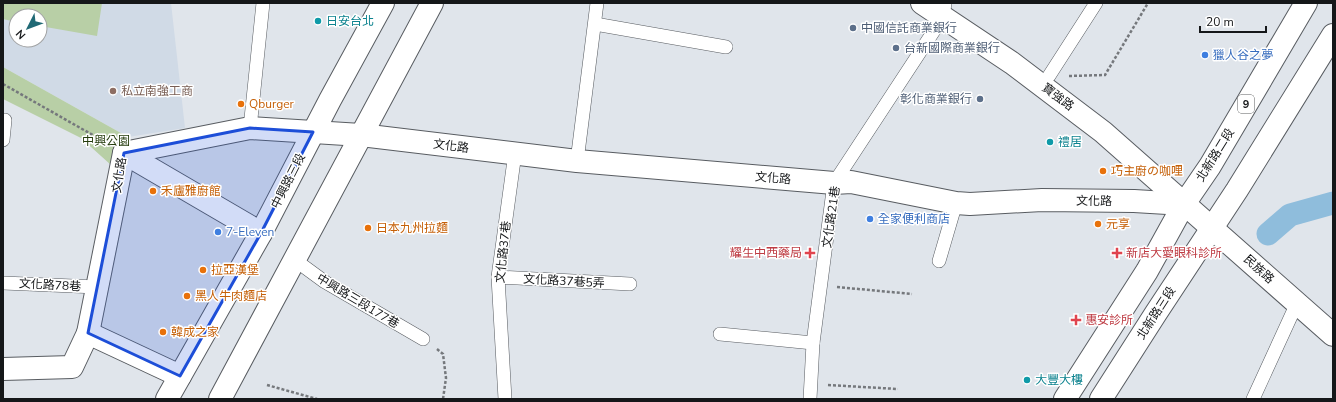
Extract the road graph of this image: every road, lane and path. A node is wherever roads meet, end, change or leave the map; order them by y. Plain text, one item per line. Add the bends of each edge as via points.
1 (262, 3) edge
2 (383, 3) edge
3 (432, 3) edge
4 (597, 3) edge
5 (922, 3) edge
6 (1096, 3) edge
7 (1148, 3) edge
8 (1306, 3) edge
9 (944, 10) edge
10 (595, 24) junction
11 (1333, 35) edge
12 (726, 47) dead end
13 (1048, 76) joint
14 (3, 84) edge
15 (5, 120) dead end
16 (250, 128) junction
17 (313, 132) junction
18 (361, 135) junction
19 (3, 140) edge
20 (124, 153) junction
21 (515, 154) junction
22 (577, 161) junction
23 (834, 183) junction
24 (956, 203) junction
25 (1184, 204) junction
26 (1212, 227) junction
27 (261, 233) junction
28 (294, 260) junction
29 (940, 261) dead end
30 (498, 277) junction
31 (3, 283) edge
32 (630, 284) dead end
33 (822, 286) junction
34 (97, 287) junction
35 (912, 294) dead end
36 (1297, 303) junction
37 (88, 333) junction
38 (720, 334) dead end
39 (1333, 335) edge
40 (423, 339) joint
41 (813, 343) junction
42 (3, 369) edge
43 (180, 376) junction
44 (810, 384) junction
45 (267, 385) dead end
46 (898, 389) dead end
47 (167, 399) edge
48 (220, 399) edge
49 (317, 399) edge
50 (444, 399) edge
51 (505, 399) edge
52 (810, 399) edge
53 (1064, 399) edge
54 (1101, 399) edge
55 (1254, 399) edge

1 - 16 lane
2 - 17 street, 中興路三段
3 - 18 street
4 - 10 lane
5 - 9 street, 寶強路
6 - 13 lane
7 - 13 path via 1105,75
8 - 25 street, 北新路二段 / 9 via 1210,166
9 - 23 lane, 文化路21巷
9 - 25 street, 寶強路 via 1102,132
10 - 12 lane
10 - 22 lane
11 - 26 street
14 - 20 path, 文化路
15 - 19 lane
16 - 17 street, 文化路
16 - 20 street, 文化路
17 - 18 street, 文化路
17 - 27 street, 中興路三段
18 - 21 street, 文化路
18 - 28 street
20 - 27 street
20 - 34 street, 文化路
21 - 22 street, 文化路
21 - 30 lane, 文化路37巷
22 - 23 street, 文化路
23 - 24 street, 文化路 via 851,182
23 - 33 lane, 文化路21巷
24 - 25 street, 文化路 via 1042,200
24 - 29 lane
25 - 26 street, 民族路
25 - 53 street, 9 via 1143,277
26 - 36 street, 民族路
26 - 54 street, 北新路三段
27 - 43 street, 中興路三段
28 - 40 lane, 中興路三段177巷 via 325,282
28 - 48 street
30 - 32 lane, 文化路37巷5弄
30 - 51 lane, 文化路37巷
31 - 34 lane, 文化路78巷
33 - 35 path
33 - 41 lane, 文化路21巷
34 - 37 street, 文化路
36 - 39 street, 民族路
36 - 55 lane
37 - 42 street, 文化路 via 72,368
37 - 43 street
38 - 41 lane
40 - 50 path via 443,354 446,378
41 - 44 lane, 文化路21巷
43 - 47 street, 中興路三段
44 - 46 path
44 - 52 lane, 文化路21巷
45 - 49 path

